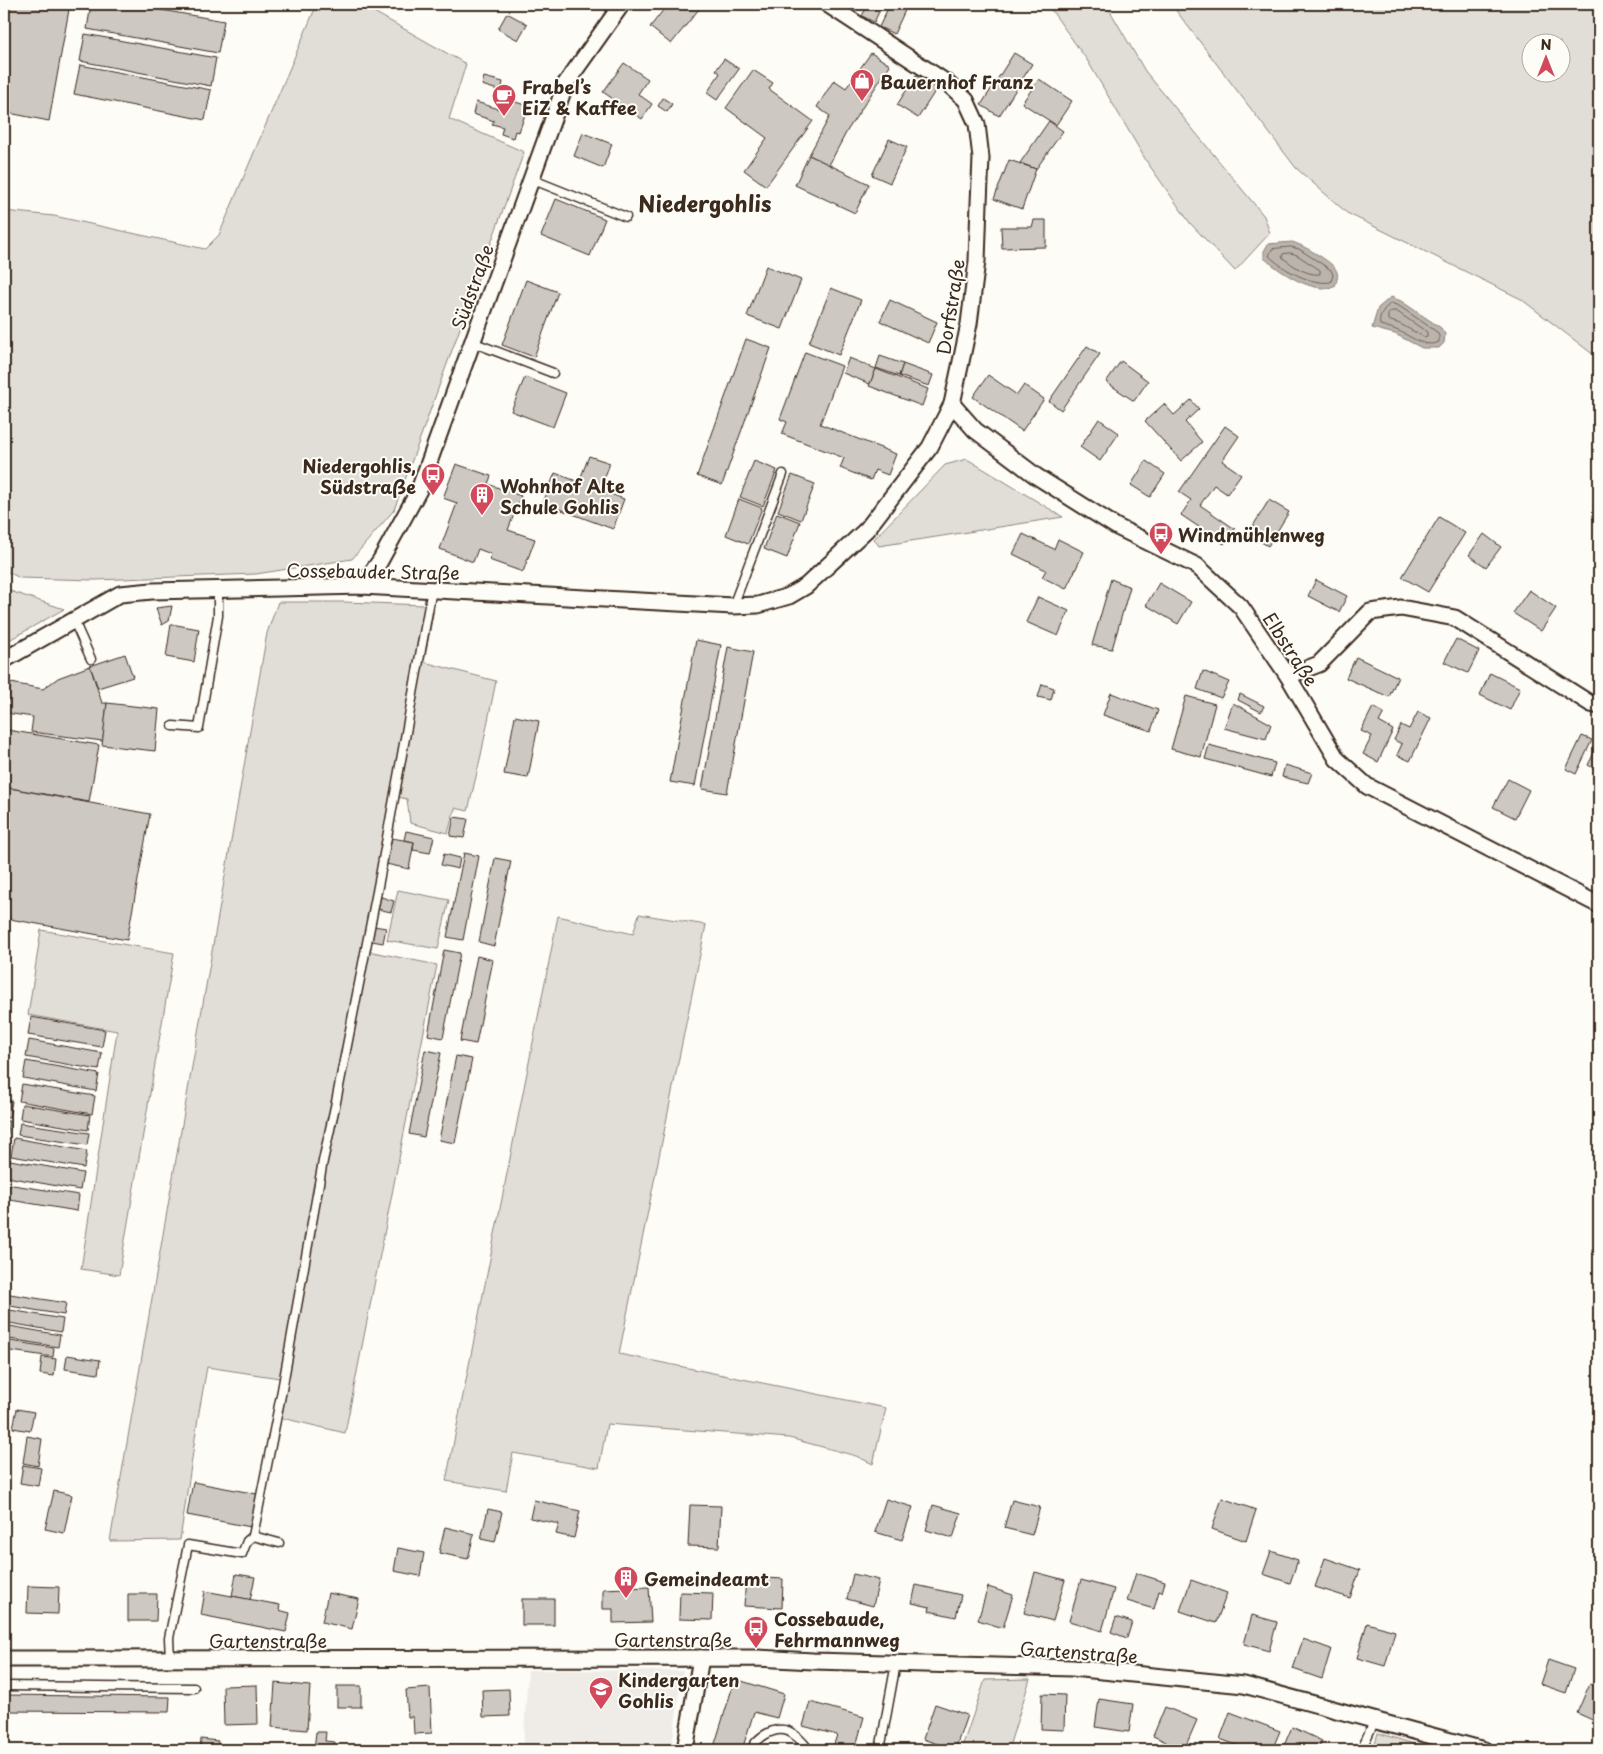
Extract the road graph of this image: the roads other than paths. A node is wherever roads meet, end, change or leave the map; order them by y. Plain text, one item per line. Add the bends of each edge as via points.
1 (622, 4) edge
2 (827, 4) edge
3 (532, 179) junction
4 (626, 217) dead end
5 (472, 342) junction
6 (553, 373) dead end
7 (952, 404) junction
8 (783, 474) dead end
9 (362, 586) junction
10 (432, 589) junction
11 (218, 590) junction
12 (758, 605) joint
13 (733, 606) junction
14 (74, 620) junction
15 (91, 659) dead end
16 (4, 660) edge
17 (1288, 676) junction
18 (1599, 706) edge
19 (173, 726) dead end
20 (1599, 905) edge
21 (253, 1536) junction
22 (278, 1543) dead end
23 (701, 1658) junction
24 (4, 1659) edge
25 (170, 1659) junction
26 (896, 1663) junction
27 (4, 1686) edge
28 (194, 1688) dead end
29 (1375, 1720) junction
30 (1478, 1749) edge
31 (685, 1750) edge
32 (751, 1750) edge
33 (809, 1750) edge
34 (880, 1750) edge
35 (1361, 1750) edge

1 - 3 street, Südstraße via 566,83
2 - 7 street, Dorfstraße via 947,83 966,100 977,124 981,158 977,261 969,324
3 - 4 lane
3 - 5 street, Südstraße
5 - 6 lane
5 - 9 street, Südstraße via 419,490 380,561
7 - 12 street, Dorfstraße via 930,447 867,529 806,586 789,596
7 - 17 street, Elbstraße via 975,430 1036,476 1118,527 1197,566 1241,607
8 - 13 lane
9 - 10 street, Cossebauder Straße
9 - 11 street, Cossebauder Straße
10 - 13 street, Cossebauder Straße
10 - 21 lane via 377,894
11 - 14 street, Cossebauder Straße via 120,594
11 - 19 lane via 218,616 199,728
12 - 13 street, Cossebauder Straße
14 - 15 lane
14 - 16 street, Cossebauder Straße
17 - 18 street via 1319,664 1370,612 1400,608 1455,618
17 - 20 street, Elbstraße via 1338,759 1367,786
21 - 22 lane
21 - 25 lane via 247,1540 242,1554 188,1545 169,1638
23 - 25 street, Gartenstraße
23 - 26 street, Gartenstraße
23 - 31 street
24 - 25 street, Gartenstraße
26 - 29 street, Gartenstraße via 1072,1668 1244,1685
26 - 34 lane
27 - 28 lane
29 - 30 street, Gartenstraße
29 - 35 lane
32 - 33 lane via 769,1732 786,1730

